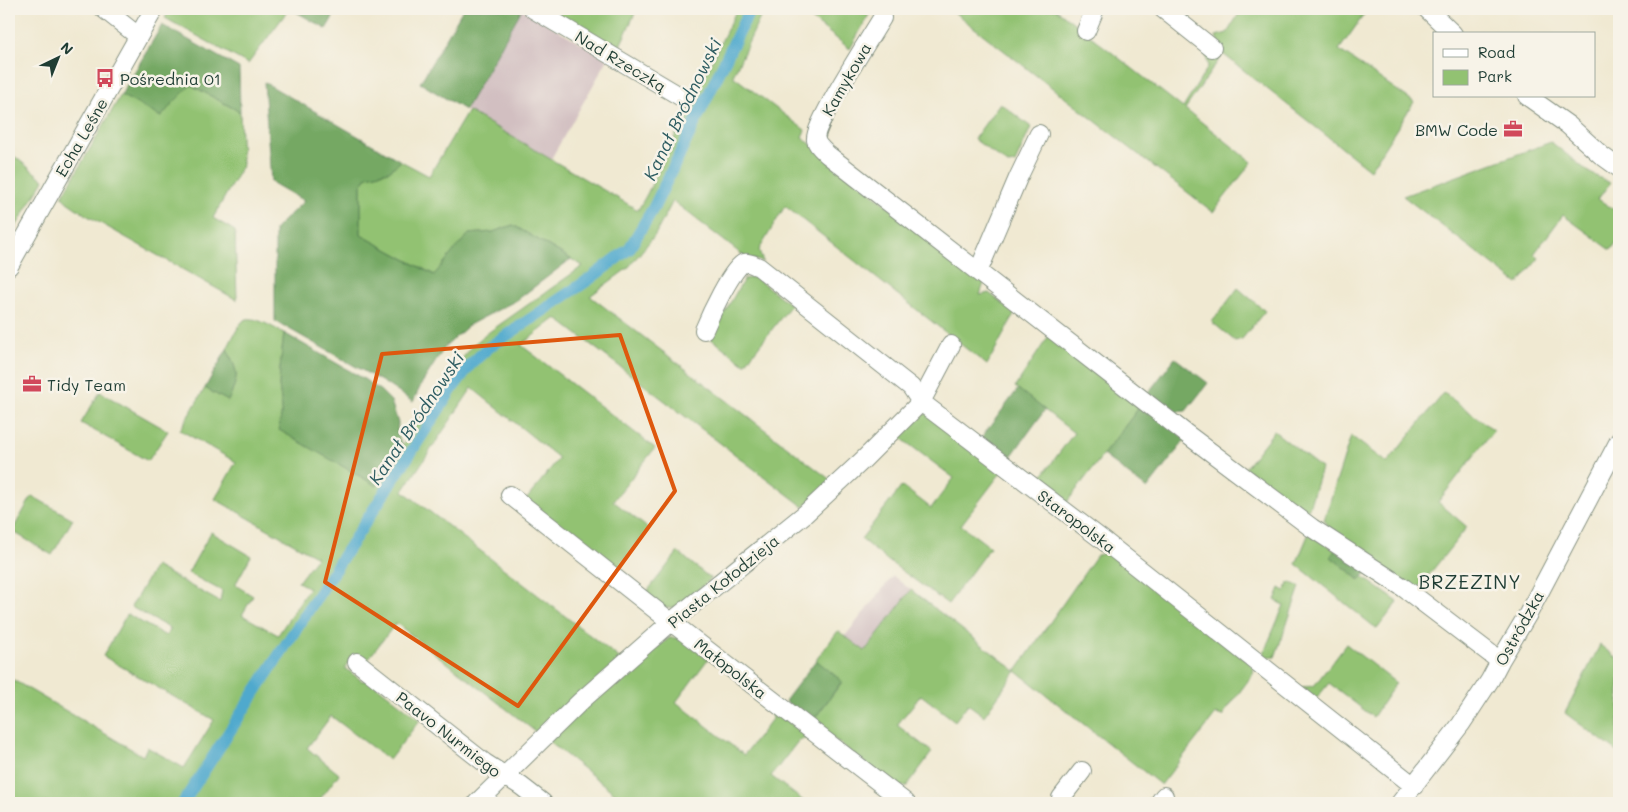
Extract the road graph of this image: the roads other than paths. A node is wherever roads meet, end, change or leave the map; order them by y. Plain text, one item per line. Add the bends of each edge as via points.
1 (104, 9) edge
2 (154, 9) edge
3 (533, 9) edge
4 (1095, 9) edge
5 (1163, 9) edge
6 (1427, 9) edge
7 (882, 18) dead end
8 (1086, 31) dead end
9 (1450, 32) edge
10 (138, 36) junction
11 (1212, 48) dead end
12 (683, 98) dead end
13 (1530, 98) edge
14 (1039, 134) dead end
15 (1619, 168) edge
16 (9, 266) edge
17 (978, 272) junction
18 (704, 330) dead end
19 (951, 345) dead end
20 (922, 402) junction
21 (1619, 441) edge
22 (510, 495) dead end
23 (671, 622) junction
24 (1500, 661) junction
25 (357, 662) dead end
26 (1082, 771) dead end
27 (504, 776) junction
28 (1414, 786) junction
29 (477, 803) edge
30 (543, 803) edge
31 (906, 803) edge
32 (1061, 803) edge
33 (1400, 803) edge

1 - 10 street
2 - 10 street, Echa Leśne
3 - 12 street, Nad Rzeczką
4 - 8 street
5 - 11 street
6 - 9 street
7 - 17 street, Kamykowa via 819,126 816,142
10 - 16 street, Echa Leśne
13 - 15 street
14 - 17 street
17 - 24 street via 1306,524 1404,588
18 - 20 street, Staropolska via 739,266 747,263 759,267 911,387
19 - 20 street, Piasta Kołodzieja
20 - 23 street, Piasta Kołodzieja via 805,514
20 - 28 street, Staropolska
21 - 24 street, Ostródzka
22 - 23 street, Małopolska
23 - 27 street, Piasta Kołodzieja via 581,701
23 - 31 street, Małopolska
24 - 28 street, Ostródzka via 1478,699
25 - 27 street, Paavo Nurmiego
26 - 32 street via 1061,798
27 - 29 street, Piasta Kołodzieja
27 - 30 street, Paavo Nurmiego
28 - 33 street, Ostródzka

